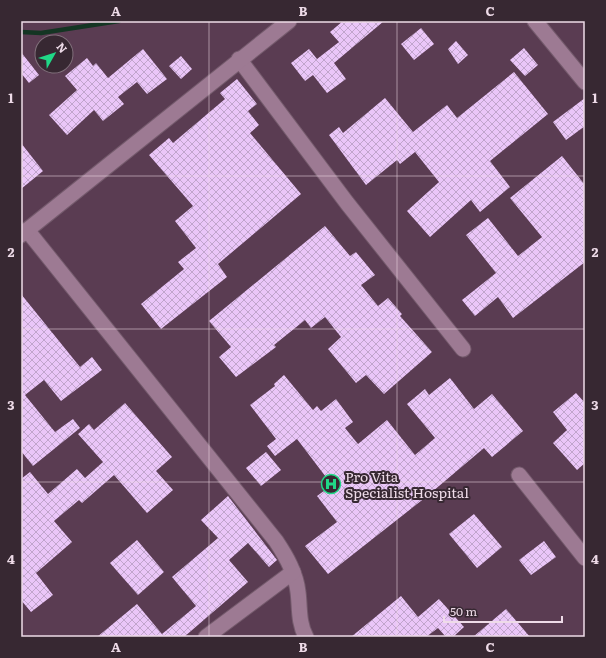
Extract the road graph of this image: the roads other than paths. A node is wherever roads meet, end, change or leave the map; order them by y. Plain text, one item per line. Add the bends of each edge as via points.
1 (289, 21) edge
2 (535, 21) edge
3 (239, 60) junction
4 (585, 82) edge
5 (24, 232) edge
6 (463, 349) dead end
7 (519, 475) dead end
8 (585, 558) edge
9 (293, 572) junction
10 (206, 637) edge
11 (306, 637) edge

1 - 3 street
2 - 4 street
3 - 5 street
3 - 6 street via 347,203
5 - 9 street via 264,524 286,555
7 - 8 street
9 - 10 street
9 - 11 street via 298,591 300,620

